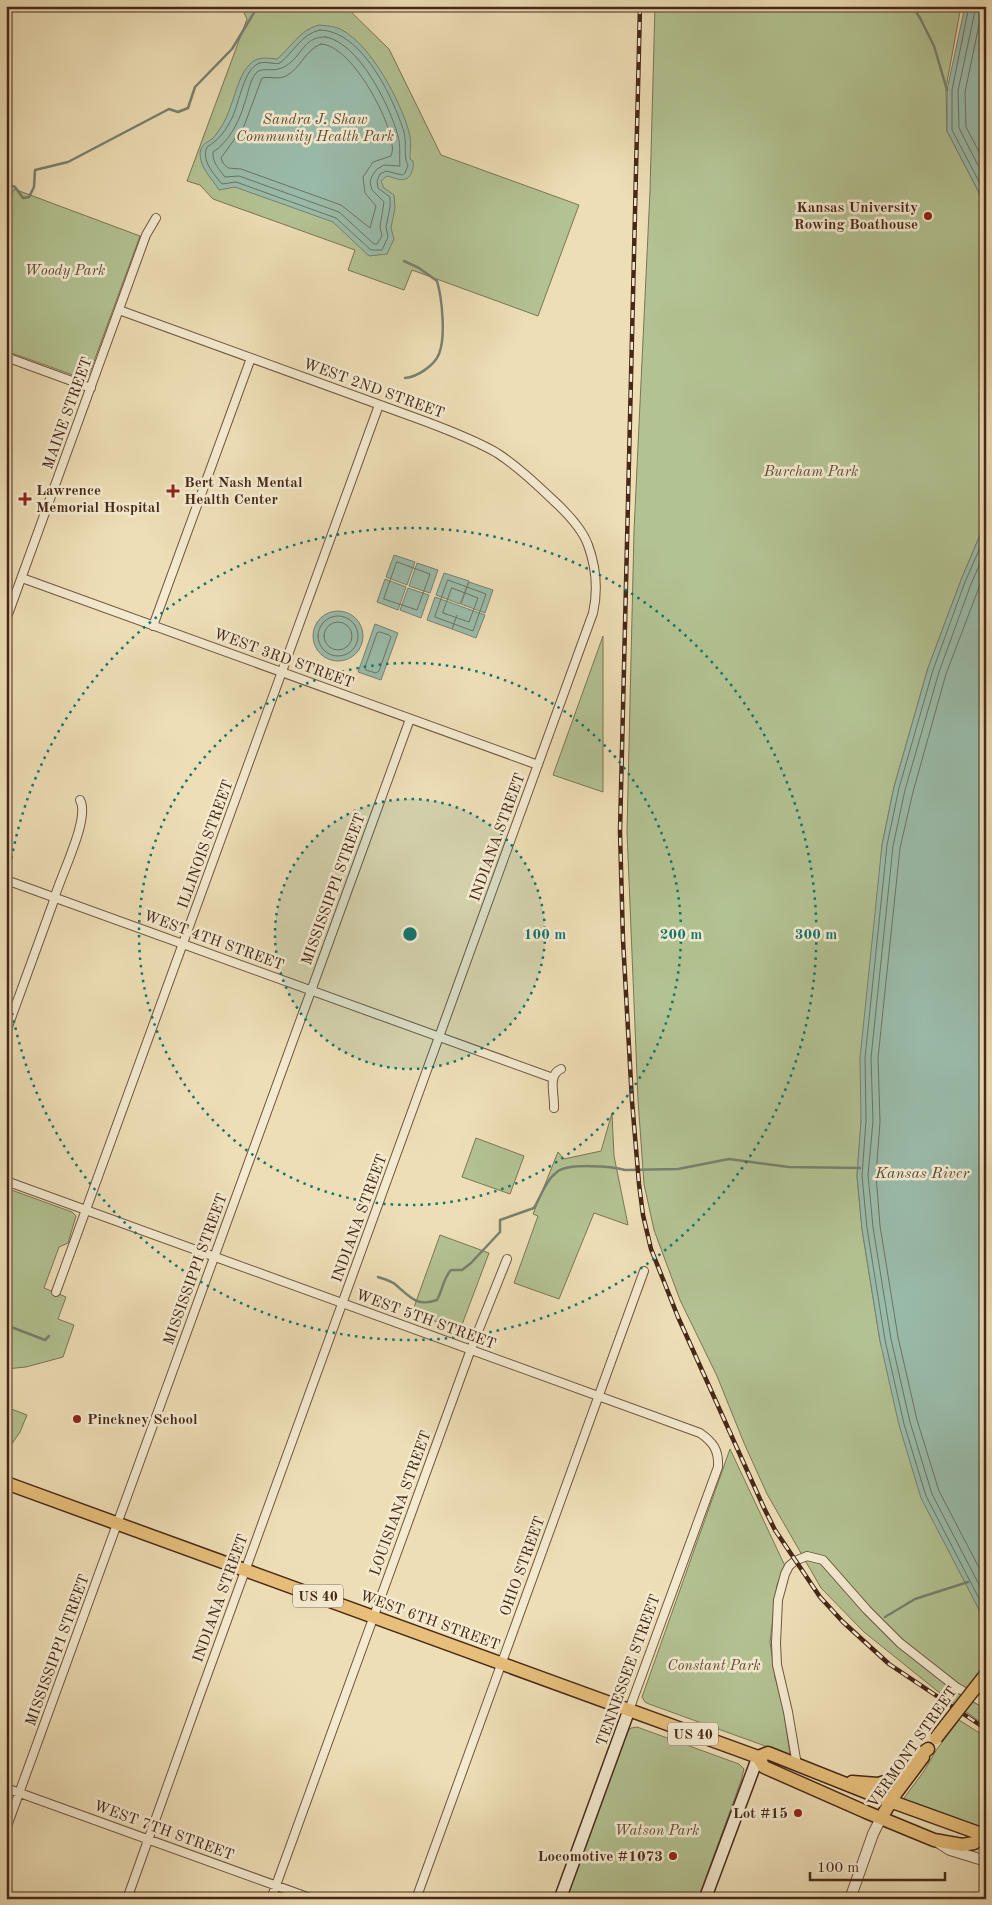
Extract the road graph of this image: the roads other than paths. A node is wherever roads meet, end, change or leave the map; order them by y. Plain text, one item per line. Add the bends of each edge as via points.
1 (156, 218) dead end
2 (119, 310) junction
3 (6, 357) edge
4 (251, 358) junction
5 (91, 388) junction
6 (379, 405) junction
7 (588, 543) joint
8 (22, 578) junction
9 (6, 620) edge
10 (154, 626) junction
11 (282, 672) junction
12 (410, 719) junction
13 (538, 765) junction
14 (80, 800) dead end
15 (6, 880) edge
16 (54, 897) junction
17 (183, 944) junction
18 (311, 990) junction
19 (6, 1032) edge
20 (439, 1037) junction
21 (562, 1069) dead end
22 (553, 1078) junction
23 (554, 1108) dead end
24 (6, 1181) edge
25 (86, 1210) junction
26 (214, 1257) junction
27 (507, 1259) dead end
28 (644, 1271) dead end
29 (56, 1292) dead end
30 (343, 1304) junction
31 (471, 1349) junction
32 (598, 1396) junction
33 (717, 1451) joint
34 (6, 1483) edge
35 (117, 1523) junction
36 (245, 1570) junction
37 (374, 1616) junction
38 (501, 1663) junction
39 (986, 1674) edge
40 (986, 1704) edge
41 (629, 1710) junction
42 (928, 1749) junction
43 (758, 1757) junction
44 (797, 1764) junction
45 (836, 1780) junction
46 (6, 1788) edge
47 (20, 1792) junction
48 (891, 1802) junction
49 (881, 1818) junction
50 (6, 1829) edge
51 (985, 1835) edge
52 (149, 1840) junction
53 (934, 1840) junction
54 (986, 1861) edge
55 (276, 1886) junction
56 (127, 1899) edge
57 (272, 1899) edge
58 (313, 1899) edge
59 (416, 1899) edge
60 (560, 1899) edge
61 (704, 1899) edge
62 (850, 1899) edge

1 - 2 street, MAINE STREET via 146,235
2 - 4 street, WEST 2ND STREET
2 - 5 street, MAINE STREET
3 - 5 street
4 - 6 street, WEST 2ND STREET
4 - 10 street
5 - 8 street, MAINE STREET
6 - 7 street, WEST 2ND STREET via 458,434 497,454 560,507
6 - 11 street, ILLINOIS STREET
7 - 13 street, INDIANA STREET via 596,600
8 - 9 street, MAINE STREET
8 - 10 street, WEST 3RD STREET
10 - 11 street, WEST 3RD STREET
11 - 12 street, WEST 3RD STREET
11 - 17 street, ILLINOIS STREET
12 - 13 street, WEST 3RD STREET
12 - 18 street, MISSISSIPPI STREET
13 - 20 street, INDIANA STREET
14 - 16 street via 83,805 82,822
15 - 16 street, WEST 4TH STREET
16 - 17 street, WEST 4TH STREET
16 - 19 street
17 - 18 street, WEST 4TH STREET
17 - 25 street, ILLINOIS STREET
18 - 20 street, WEST 4TH STREET
18 - 26 street, MISSISSIPPI STREET
20 - 22 street, WEST 4TH STREET
20 - 30 street, INDIANA STREET
21 - 22 street
22 - 23 street
24 - 25 street, WEST 5TH STREET
25 - 26 street, WEST 5TH STREET
25 - 29 street, ILLINOIS STREET
26 - 30 street, WEST 5TH STREET
26 - 35 street, MISSISSIPPI STREET
27 - 31 street, LOUISIANA STREET
28 - 32 street, OHIO STREET
30 - 31 street, WEST 5TH STREET
30 - 36 street, INDIANA STREET
31 - 32 street, WEST 5TH STREET
31 - 37 street, LOUISIANA STREET
32 - 33 street, WEST 5TH STREET via 700,1433
32 - 38 street, OHIO STREET
33 - 41 street, TENNESSEE STREET via 718,1467
34 - 35 highway, WEST 6TH STREET / US 40
35 - 36 highway, WEST 6TH STREET / US 40
35 - 47 street, MISSISSIPPI STREET
36 - 37 highway, WEST 6TH STREET / US 40
36 - 52 street, INDIANA STREET
37 - 38 highway, WEST 6TH STREET / US 40
37 - 55 street, LOUISIANA STREET
38 - 41 highway, WEST 6TH STREET / US 40
38 - 59 street, OHIO STREET
39 - 42 highway, VERMONT STREET / US 40, bridge
40 - 44 street via 956,1687 900,1643 822,1560 807,1556 789,1566 778,1600 777,1665
41 - 43 highway, WEST 6TH STREET / US 40
41 - 60 main road, TENNESSEE STREET
42 - 45 highway, US 40 via 884,1782 864,1784
42 - 48 highway, VERMONT STREET
43 - 44 highway, WEST 6TH STREET / US 40 via 768,1753
43 - 49 highway, WEST 6TH STREET / US 40 via 764,1767
43 - 61 main road
44 - 45 highway, WEST 6TH STREET / US 40
45 - 48 highway, WEST 6TH STREET
46 - 47 street, WEST 7TH STREET
47 - 50 street, MISSISSIPPI STREET
47 - 52 street, WEST 7TH STREET
48 - 49 highway, VERMONT STREET
48 - 51 highway, WEST 6TH STREET
49 - 53 highway, WEST 6TH STREET / US 40
49 - 62 street, VERMONT STREET
51 - 53 highway, WEST 6TH STREET / US 40 via 974,1843 962,1845
52 - 55 street, WEST 7TH STREET
52 - 56 street, INDIANA STREET
53 - 54 street, WEST 6TH STREET via 950,1850
55 - 57 street, LOUISIANA STREET
55 - 58 street, WEST 7TH STREET

